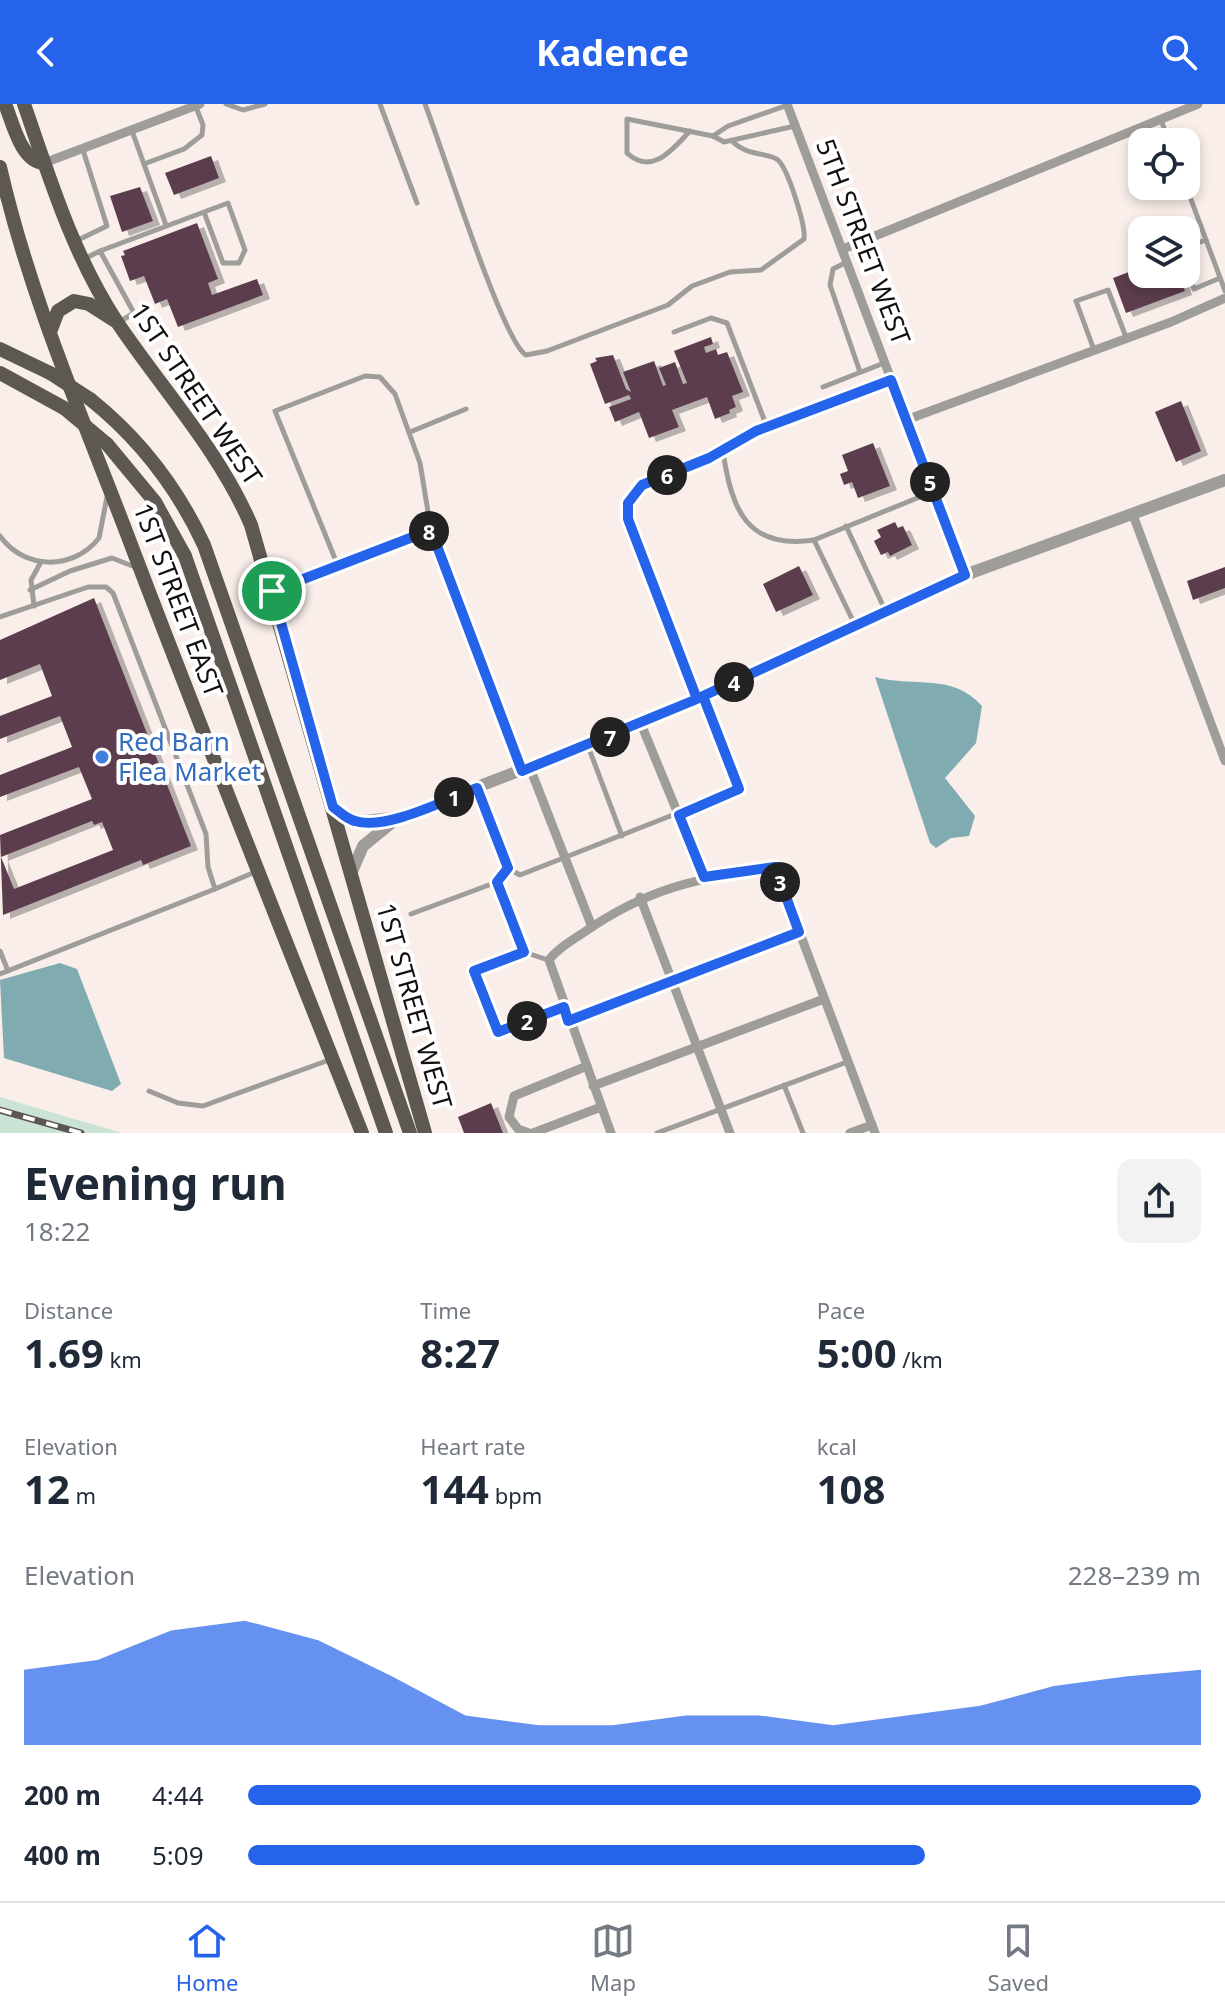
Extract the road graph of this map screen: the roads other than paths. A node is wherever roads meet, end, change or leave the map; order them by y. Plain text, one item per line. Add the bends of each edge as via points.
1 (5, 104) edge
2 (24, 104) edge
3 (226, 104) edge
4 (265, 104) edge
5 (380, 104) edge
6 (425, 104) edge
7 (767, 104) edge
8 (1198, 104) edge
9 (198, 105) edge
10 (788, 105) edge
11 (1176, 108) edge
12 (770, 112) junction
13 (1161, 119) junction
14 (796, 125) junction
15 (1164, 128) edge
16 (131, 130) junction
17 (690, 131) junction
18 (713, 136) junction
19 (732, 141) junction
20 (83, 149) junction
21 (44, 163) junction
22 (144, 164) junction
23 (0, 167) edge
24 (1191, 200) edge
25 (417, 203) dead end
26 (204, 212) junction
27 (166, 225) junction
28 (1206, 240) junction
29 (74, 242) junction
30 (1200, 242) edge
31 (843, 249) junction
32 (100, 251) junction
33 (82, 260) junction
34 (847, 262) junction
35 (1220, 278) junction
36 (1200, 286) edge
37 (1225, 291) edge
38 (1225, 298) edge
39 (118, 323) junction
40 (674, 332) dead end
41 (50, 333) junction
42 (1127, 338) junction
43 (0, 349) edge
44 (1094, 350) junction
45 (885, 362) junction
46 (860, 372) junction
47 (0, 373) edge
48 (891, 380) junction
49 (823, 387) dead end
50 (466, 409) dead end
51 (906, 420) junction
52 (767, 427) junction
53 (410, 432) junction
54 (723, 451) junction
55 (1225, 480) edge
56 (108, 486) junction
57 (933, 491) junction
58 (1133, 515) junction
59 (846, 526) junction
60 (431, 530) junction
61 (0, 536) edge
62 (814, 540) junction
63 (41, 562) junction
64 (338, 566) junction
65 (141, 571) junction
66 (965, 575) junction
67 (30, 590) junction
68 (272, 591) junction
69 (34, 606) junction
70 (885, 611) junction
71 (0, 617) edge
72 (855, 625) junction
73 (700, 697) junction
74 (641, 724) junction
75 (588, 746) junction
76 (1225, 761) edge
77 (526, 770) junction
78 (477, 788) junction
79 (333, 807) junction
80 (679, 815) junction
81 (399, 817) junction
82 (622, 836) junction
83 (565, 859) junction
84 (508, 868) junction
85 (258, 871) junction
86 (351, 874) junction
87 (704, 877) junction
88 (497, 882) junction
89 (215, 889) junction
90 (640, 897) junction
91 (411, 914) dead end
92 (592, 927) junction
93 (799, 932) junction
94 (0, 951) edge
95 (524, 952) junction
96 (549, 960) junction
97 (8, 971) junction
98 (0, 974) edge
99 (672, 982) junction
100 (824, 999) junction
101 (564, 1007) junction
102 (568, 1021) junction
103 (698, 1048) junction
104 (332, 1059) junction
105 (848, 1062) junction
106 (587, 1066) junction
107 (784, 1085) junction
108 (593, 1086) junction
109 (149, 1091) dead end
110 (601, 1107) junction
111 (721, 1109) junction
112 (873, 1129) edge
113 (362, 1133) edge
114 (386, 1133) edge
115 (410, 1133) edge
116 (425, 1133) edge
117 (531, 1133) edge
118 (611, 1133) edge
119 (657, 1133) edge
120 (730, 1133) edge
121 (803, 1133) edge
122 (850, 1133) edge

1 - 21 main road via 27,155
2 - 21 main road, 1ST STREET WEST
3 - 4 lane via 243,110
5 - 25 lane
6 - 19 lane via 499,305 516,346 526,355 668,305 692,286 730,272 761,270 804,239 782,165 775,157 741,150
7 - 12 lane
8 - 11 street
9 - 16 street
9 - 22 lane via 202,135 184,149
10 - 12 lane
10 - 14 street, 5TH STREET WEST
11 - 13 street
12 - 18 lane
13 - 15 lane
13 - 31 street
14 - 19 lane
14 - 31 street, 5TH STREET WEST
16 - 20 street
16 - 22 lane
17 - 17 lane via 627,119 627,153 650,164
17 - 18 lane
18 - 19 lane
20 - 21 street
20 - 29 lane via 107,226
21 - 29 main road, 1ST STREET WEST
22 - 27 lane
23 - 41 main road, 1ST STREET EAST
24 - 28 lane
26 - 26 lane via 228,203 245,250 239,263 223,263
26 - 27 lane
27 - 32 lane
28 - 30 lane
28 - 35 lane
29 - 33 main road, 1ST STREET WEST
31 - 34 street, 5TH STREET WEST
32 - 33 lane
32 - 39 lane via 134,313
33 - 39 main road, 1ST STREET WEST
34 - 45 street, 5TH STREET WEST
34 - 46 lane via 833,269 830,285
35 - 36 lane
35 - 37 lane
38 - 42 street
39 - 41 main road via 89,304 74,301 58,311
39 - 68 main road, 1ST STREET WEST via 232,485
40 - 52 lane via 711,318 727,323
41 - 56 main road, 1ST STREET EAST
42 - 44 street
42 - 44 lane via 1108,290 1076,301
43 - 115 main road, 1ST STREET WEST, bridge via 90,399 135,440 163,473 204,545
44 - 51 street
45 - 46 lane
45 - 48 street, 5TH STREET WEST
46 - 49 lane
47 - 114 main road, bridge via 64,408 107,444 155,502 189,566
48 - 51 street, 5TH STREET WEST
48 - 52 lane
50 - 53 lane
51 - 57 street, 5TH STREET WEST
52 - 54 lane
53 - 60 lane
53 - 64 lane via 391,387 372,375 275,411
54 - 62 lane via 726,478 745,523 778,540
54 - 73 lane via 642,485 627,508
55 - 58 street
56 - 63 lane via 105,520 93,546 74,557
56 - 65 main road, 1ST STREET EAST
57 - 59 lane
57 - 66 street, 5TH STREET WEST
58 - 66 street
58 - 76 street
59 - 62 lane
59 - 70 lane
60 - 64 lane
60 - 77 lane
61 - 63 lane via 19,555
62 - 72 lane
63 - 67 lane
64 - 68 lane
65 - 67 lane via 112,558
65 - 85 main road, 1ST STREET EAST
66 - 70 street
67 - 69 lane
68 - 79 main road, 1ST STREET WEST
69 - 71 lane
69 - 89 lane via 88,587 106,587 113,593 206,834
70 - 72 street
72 - 73 street
73 - 74 street
73 - 80 lane via 739,789
74 - 75 street
74 - 80 street
75 - 77 street
75 - 82 lane
77 - 78 street
77 - 83 street
78 - 81 street
78 - 84 lane
79 - 81 street via 357,822
79 - 86 main road, 1ST STREET WEST
80 - 82 lane
80 - 87 street
81 - 86 street via 366,841
82 - 83 lane
83 - 84 lane via 520,875
83 - 92 street
84 - 88 lane
85 - 89 lane
85 - 104 main road, 1ST STREET EAST
86 - 116 main road, 1ST STREET WEST
87 - 90 street
87 - 93 street via 775,867
88 - 91 lane
88 - 95 lane
89 - 97 lane
90 - 92 street
90 - 99 street
92 - 96 street
93 - 99 lane
93 - 100 street
94 - 97 lane
95 - 96 lane
95 - 101 lane via 474,971 498,1032
96 - 101 street
97 - 98 lane
99 - 102 lane
99 - 103 street
100 - 103 street
100 - 105 street
101 - 102 street
102 - 106 street
103 - 108 street
103 - 111 street
104 - 109 lane via 203,1106
104 - 113 main road, 1ST STREET EAST
105 - 107 lane
105 - 112 street
106 - 108 street
106 - 117 street via 514,1096 509,1117 514,1126
107 - 111 lane
107 - 121 lane
108 - 110 street
110 - 117 street
110 - 118 street
111 - 119 lane
111 - 120 street
112 - 122 street

